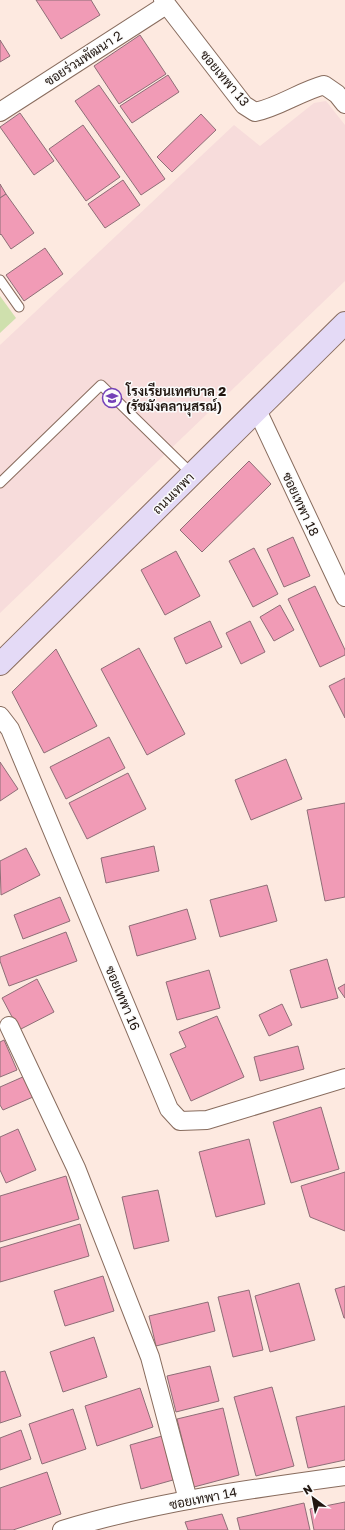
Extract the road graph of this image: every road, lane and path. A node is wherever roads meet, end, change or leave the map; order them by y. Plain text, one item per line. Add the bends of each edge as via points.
1 (164, 2) edge
2 (345, 104) edge
3 (0, 112) edge
4 (0, 280) edge
5 (19, 307) dead end
6 (345, 323) edge
7 (257, 410) junction
8 (192, 474) junction
9 (0, 482) edge
10 (345, 597) edge
11 (0, 664) edge
12 (0, 716) edge
13 (10, 1026) dead end
14 (345, 1078) edge
15 (345, 1476) edge
16 (188, 1500) junction
17 (100, 1524) edge
18 (62, 1530) edge

1 - 2 street, ซอยเทพา 13 via 244,105 255,112 269,109 309,89 324,86 337,94
1 - 3 street, ซอยร่วมพัฒนา 2
4 - 5 lane
6 - 7 street, ถนนเทพา
7 - 8 street, ถนนเทพา
7 - 10 street, ซอยเทพา 18
8 - 9 lane via 101,385
8 - 11 street, ถนนเทพา
12 - 14 street, ซอยเทพา 16 via 10,729 169,1109 180,1121 207,1120
13 - 16 street via 76,1168 150,1357
15 - 16 street, ซอยเทพา 14
16 - 17 street, ซอยเทพา 14
17 - 18 street, ซอยเทพา 14

